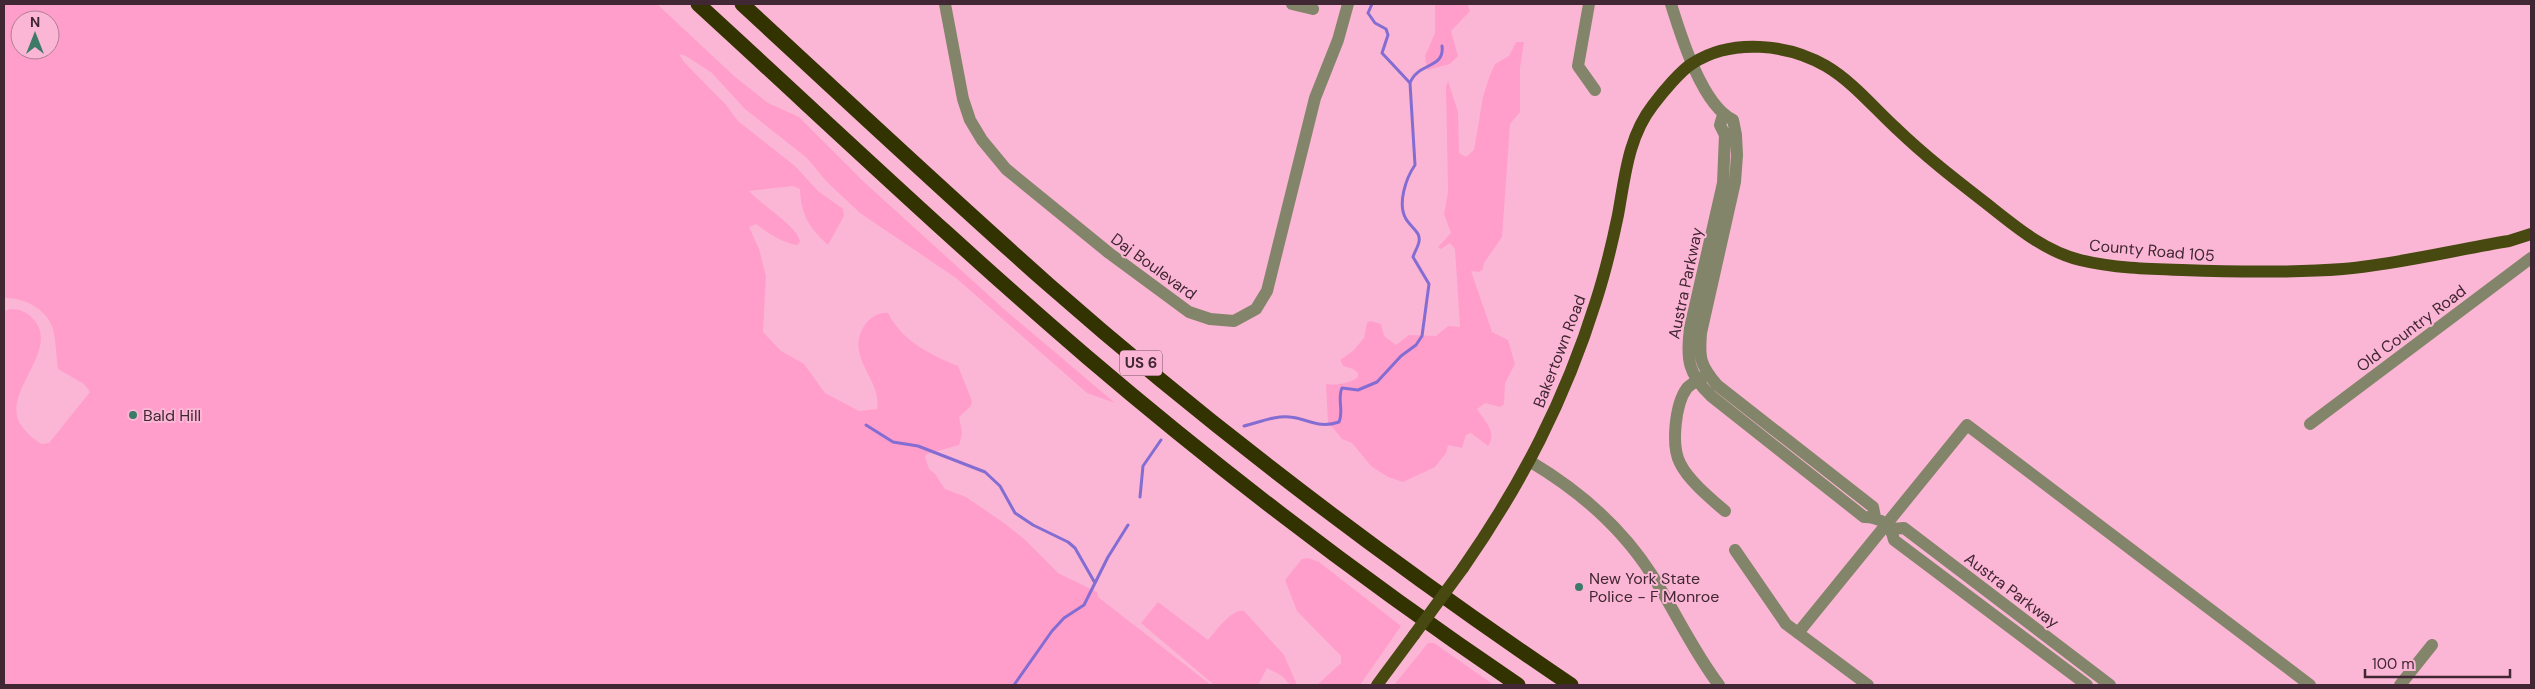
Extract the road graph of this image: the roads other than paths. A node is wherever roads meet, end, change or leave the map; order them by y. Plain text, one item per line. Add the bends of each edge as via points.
1 (698, 4) edge
2 (742, 4) edge
3 (946, 4) edge
4 (1292, 4) edge
5 (1348, 4) edge
6 (1589, 4) edge
7 (1671, 4) edge
8 (1313, 9) dead end
9 (1690, 64) junction
10 (1595, 90) dead end
11 (1723, 116) junction
12 (2531, 234) edge
13 (2531, 258) edge
14 (1707, 374) junction
15 (1696, 381) junction
16 (2310, 424) dead end
17 (1531, 462) junction
18 (1725, 511) dead end
19 (1875, 517) junction
20 (1889, 527) junction
21 (1735, 550) dead end
22 (1798, 633) junction
23 (2432, 646) dead end
24 (1377, 685) edge
25 (1518, 685) edge
26 (1571, 685) edge
27 (1720, 685) edge
28 (1868, 685) edge
29 (2087, 685) edge
30 (2110, 685) edge
31 (2310, 685) edge
32 (2400, 685) edge

1 - 25 highway, US 6 via 962,247 1128,391 1301,529
2 - 26 highway, US 6 via 1004,245 1170,387 1383,554
3 - 5 street, Daj Boulevard via 963,99 970,120 1006,169 1108,253 1189,312 1210,319 1234,321 1256,310 1267,291 1315,98
4 - 8 street
6 - 10 street via 1578,66
7 - 9 street
9 - 11 street, Austra Parkway
9 - 12 main road, County Road 105 via 1729,50 1770,46 1823,64 1840,75 1941,168 2033,240 2062,254 2104,265 2246,272 2342,269
9 - 17 main road, Bakertown Road via 1651,107 1631,144 1597,298 1571,372
11 - 14 street, Austra Parkway via 1733,120 1737,155 1701,333 1699,353
11 - 15 street, Austra Parkway via 1720,125 1725,135 1723,183 1687,349
13 - 16 street, Old Country Road
14 - 15 street
14 - 19 street, Austra Parkway via 1716,385 1873,507
15 - 18 street via 1687,388 1676,417 1674,442 1680,464 1705,494
15 - 19 street, Austra Parkway via 1864,517
17 - 24 main road, Bakertown Road, bridge via 1463,568
17 - 27 street via 1583,498 1630,545
19 - 20 street, Austra Parkway
20 - 22 street
20 - 29 street, Austra Parkway via 1894,540
20 - 30 street, Austra Parkway via 1904,528
20 - 31 street via 1967,425
21 - 22 street via 1786,624
22 - 28 street
23 - 32 street

